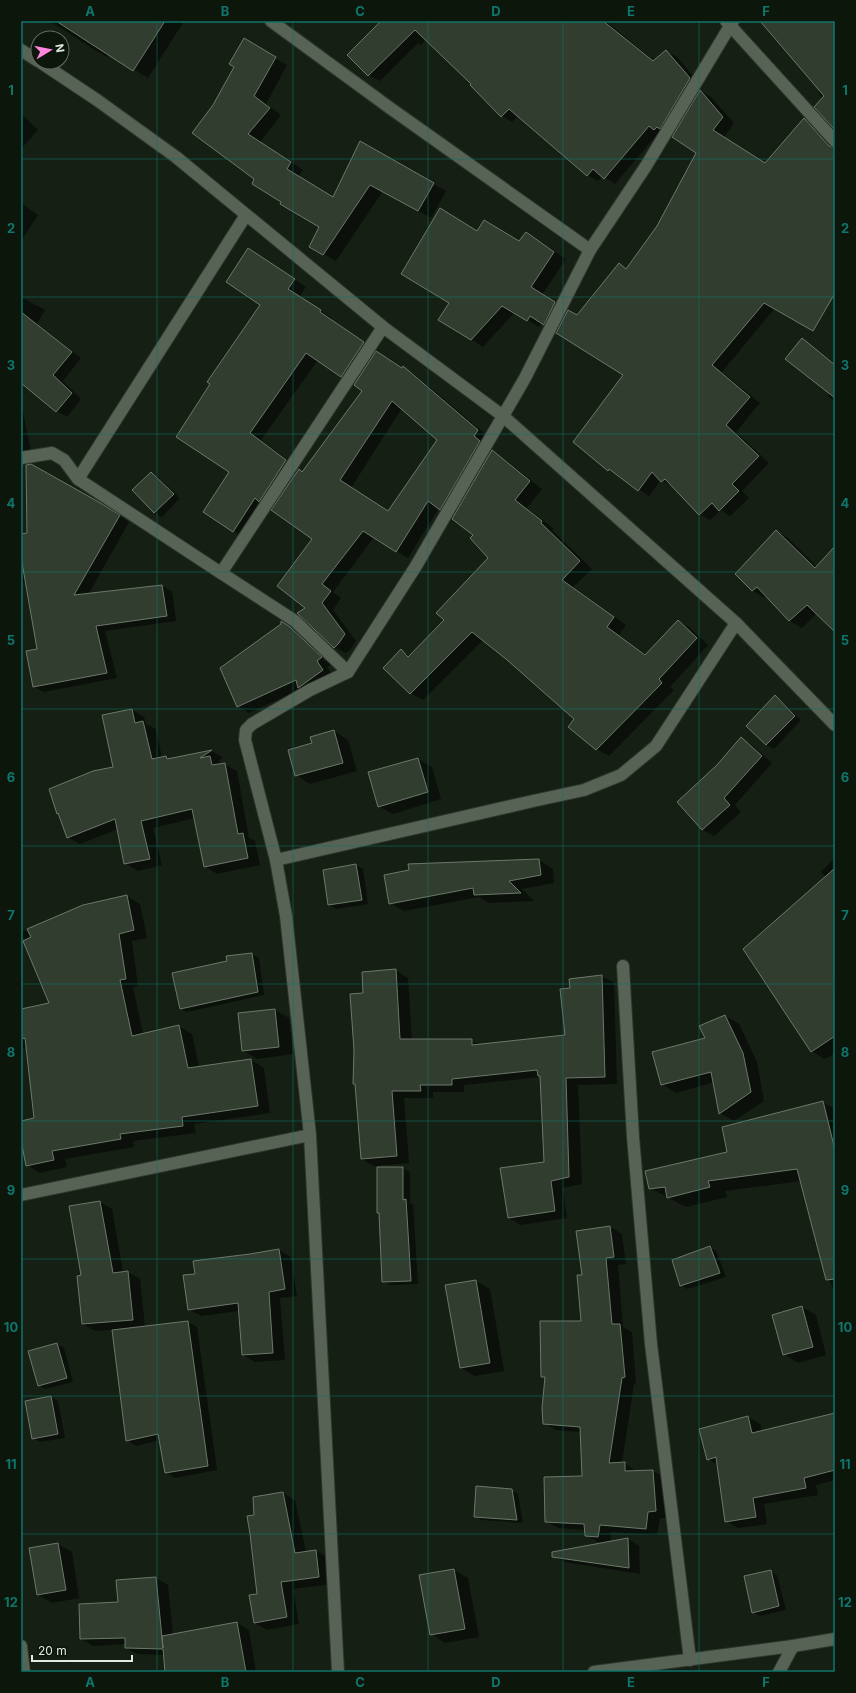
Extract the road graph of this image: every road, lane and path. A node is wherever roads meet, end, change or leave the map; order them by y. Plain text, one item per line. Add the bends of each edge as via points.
1 (271, 21) edge
2 (730, 22) edge
3 (21, 50) edge
4 (30, 56) edge
5 (51, 70) edge
6 (835, 141) edge
7 (246, 215) junction
8 (590, 250) junction
9 (383, 327) junction
10 (503, 416) junction
11 (21, 458) edge
12 (78, 479) junction
13 (221, 573) junction
14 (736, 624) junction
15 (348, 672) junction
16 (835, 725) edge
17 (276, 860) junction
18 (623, 966) dead end
19 (310, 1135) junction
20 (21, 1195) edge
21 (835, 1639) edge
22 (21, 1646) edge
23 (793, 1646) junction
24 (690, 1660) junction
25 (24, 1672) edge
26 (338, 1672) edge
27 (594, 1672) edge
28 (779, 1672) edge

1 - 8 street
2 - 6 street
2 - 8 street via 646,166
3 - 4 street
5 - 7 street via 176,157
7 - 9 street
7 - 12 street
8 - 10 street
9 - 10 street
9 - 13 street
10 - 14 street
10 - 15 street via 416,566
11 - 12 street via 52,453 64,460
12 - 13 street
13 - 15 street via 295,621
14 - 16 street
14 - 17 street via 656,746 621,775 584,790
15 - 17 street via 310,690 246,730 247,752
17 - 19 street via 286,916
18 - 24 street via 633,1137 651,1344
19 - 20 street
19 - 26 street
21 - 23 street
22 - 25 street
23 - 24 street
23 - 28 street
24 - 27 street

